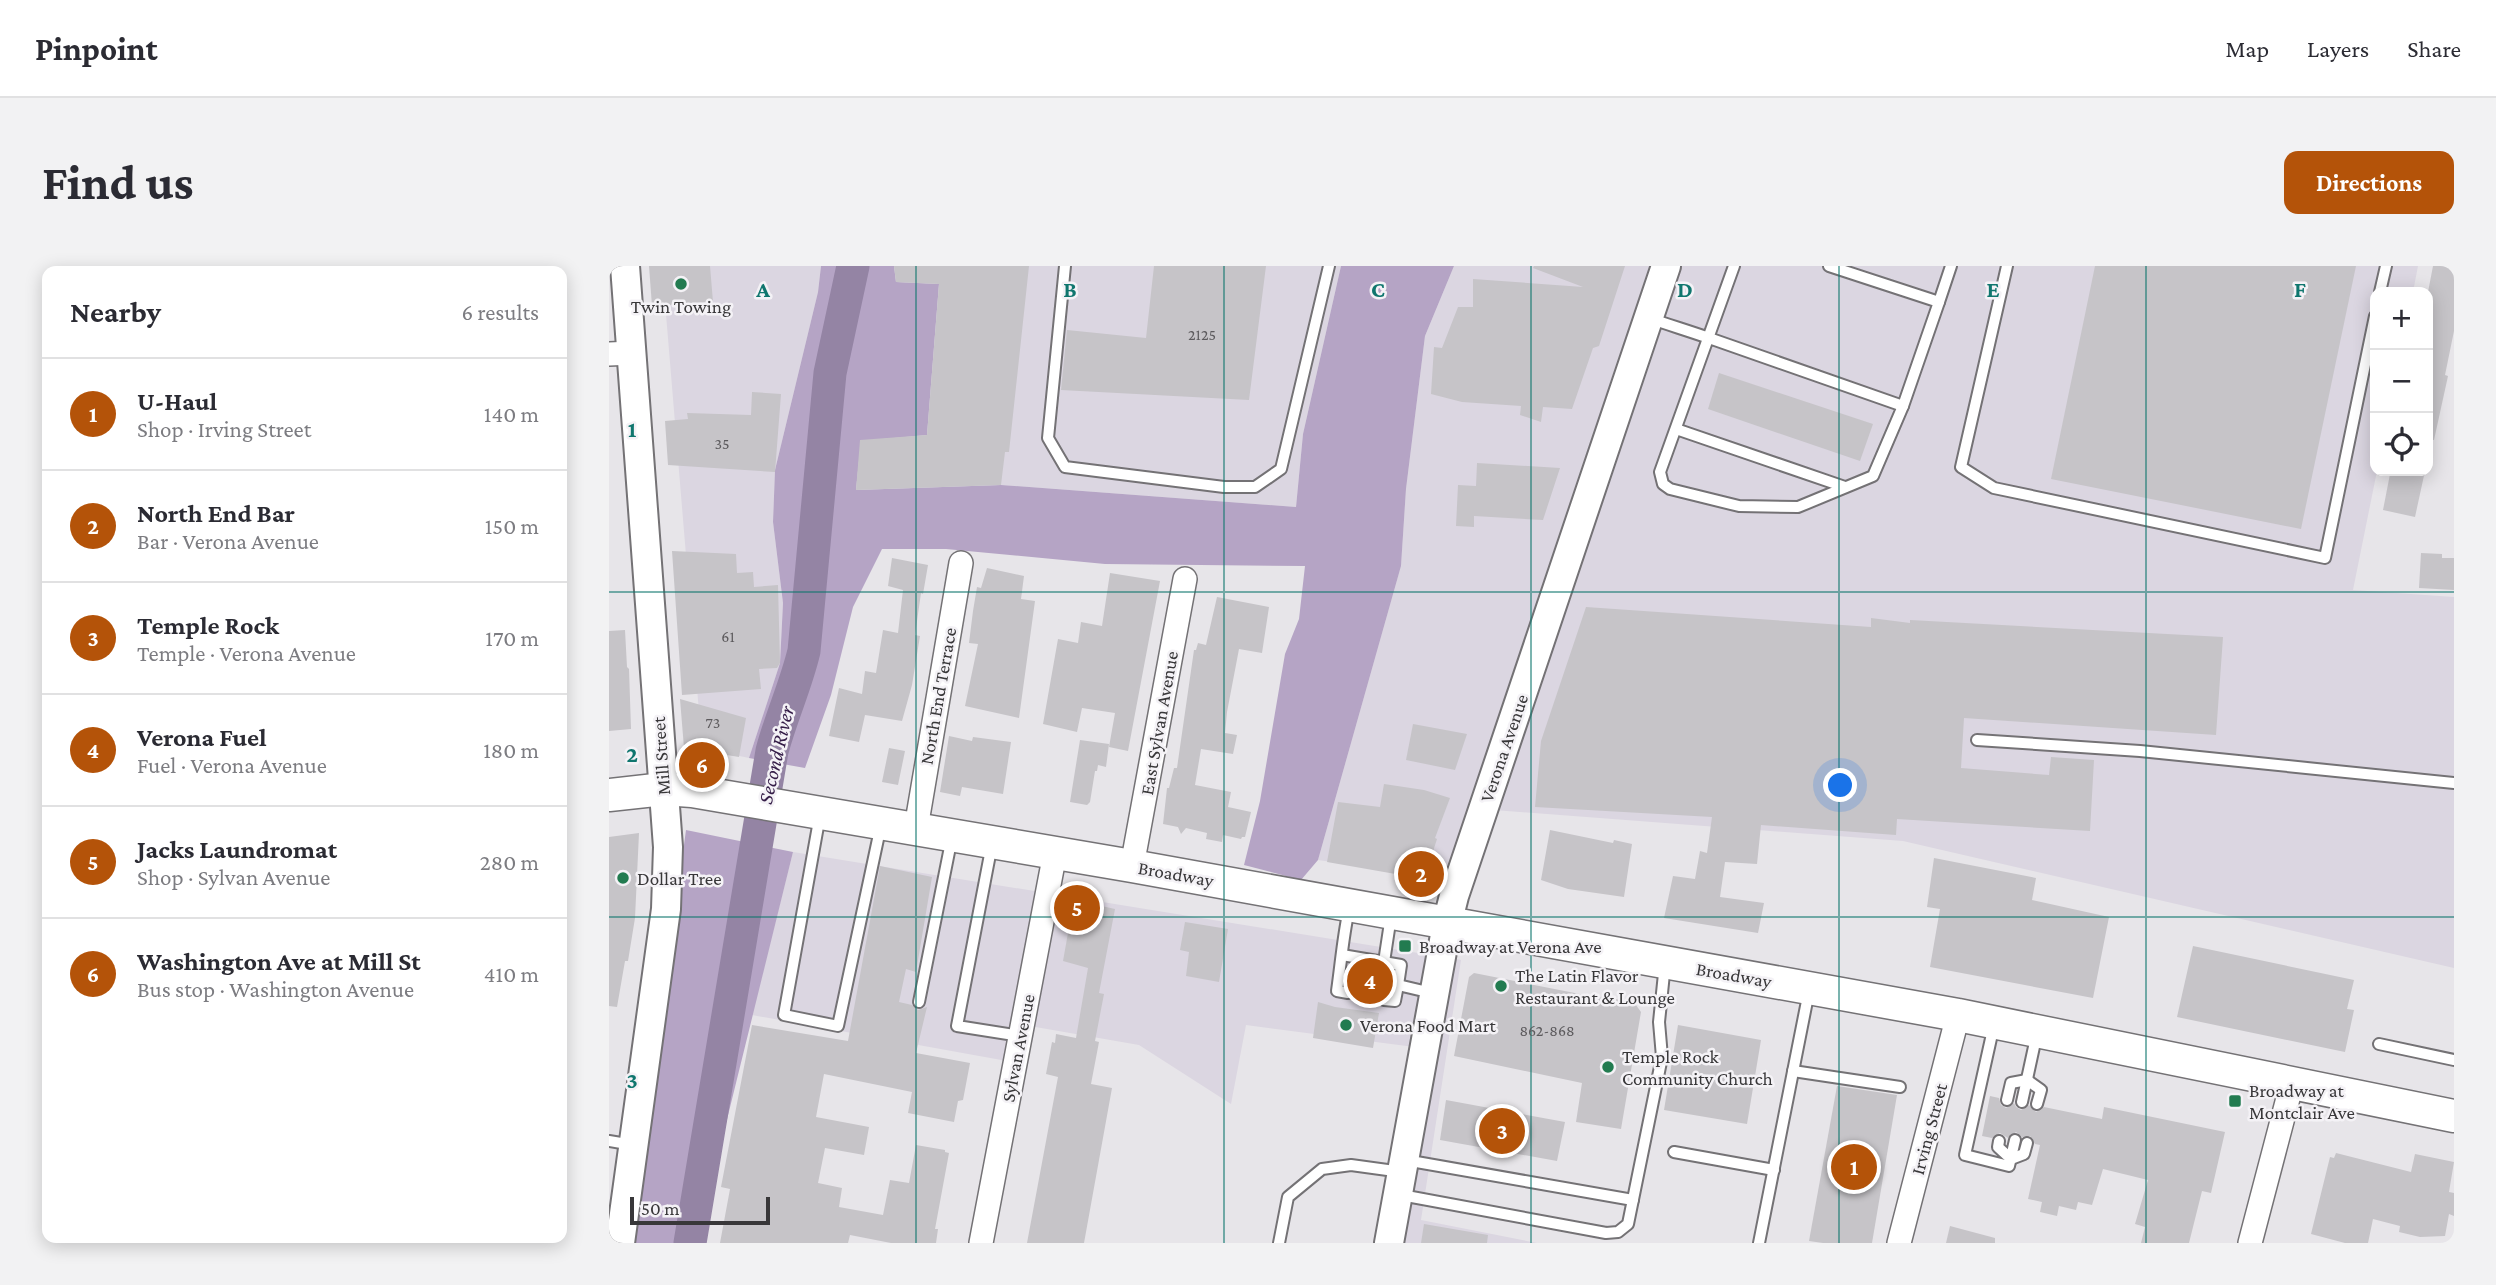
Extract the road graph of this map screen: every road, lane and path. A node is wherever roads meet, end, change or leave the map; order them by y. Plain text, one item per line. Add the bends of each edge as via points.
1 (625, 266) edge
2 (1065, 266) edge
3 (1329, 266) edge
4 (1666, 266) edge
5 (1734, 266) edge
6 (1829, 266) edge
7 (1951, 266) edge
8 (2007, 266) edge
9 (2386, 266) edge
10 (2381, 287) edge
11 (1939, 302) junction
12 (1649, 317) junction
13 (1709, 338) junction
14 (2370, 340) edge
15 (620, 353) edge
16 (1903, 406) junction
17 (1675, 429) junction
18 (1845, 487) junction
19 (961, 563) dead end
20 (1185, 579) dead end
21 (1977, 740) dead end
22 (2454, 783) edge
23 (664, 789) junction
24 (609, 795) edge
25 (813, 811) junction
26 (881, 823) junction
27 (916, 828) junction
28 (952, 835) junction
29 (992, 842) junction
30 (1055, 853) junction
31 (1132, 866) junction
32 (1350, 906) junction
33 (1392, 914) junction
34 (1447, 924) junction
35 (1342, 955) junction
36 (1384, 962) junction
37 (1666, 963) junction
38 (1339, 975) junction
39 (1351, 977) dead end
40 (1393, 984) junction
41 (1809, 988) junction
42 (1348, 993) dead end
43 (1434, 993) junction
44 (1384, 1000) dead end
45 (919, 1002) dead end
46 (1958, 1015) junction
47 (1994, 1023) junction
48 (2037, 1031) junction
49 (1020, 1036) junction
50 (2379, 1044) dead end
51 (2454, 1059) edge
52 (1793, 1071) junction
53 (2027, 1080) junction
54 (2292, 1083) junction
55 (1900, 1087) dead end
56 (2007, 1100) dead end
57 (2022, 1102) dead end
58 (2037, 1104) dead end
59 (2454, 1116) edge
60 (2015, 1140) dead end
61 (1999, 1141) dead end
62 (621, 1143) edge
63 (2027, 1143) dead end
64 (1674, 1152) dead end
65 (2011, 1159) junction
66 (1774, 1170) junction
67 (1401, 1175) junction
68 (1633, 1200) junction
69 (620, 1243) edge
70 (981, 1243) edge
71 (1279, 1243) edge
72 (1389, 1243) edge
73 (1759, 1243) edge
74 (1899, 1243) edge
75 (2250, 1243) edge

1 - 15 street, Mill Street
2 - 3 lane via 1048,438 1066,467 1224,487 1255,487 1281,469
4 - 12 street, Verona Avenue
5 - 13 lane
6 - 11 lane
7 - 11 lane
8 - 14 lane via 1961,467 1994,488 2325,558
9 - 10 lane
11 - 16 lane
12 - 13 lane
12 - 34 street, Verona Avenue
13 - 16 lane
13 - 17 lane
15 - 23 street, Mill Street
16 - 18 lane via 1873,476
17 - 18 lane
17 - 18 lane via 1660,472 1670,489 1739,506 1798,507
19 - 27 street, North End Terrace
20 - 31 street, East Sylvan Avenue
21 - 22 lane via 2140,751
23 - 24 main road, Broadway
23 - 25 main road, Broadway
23 - 62 street, Mill Street via 666,909
25 - 26 main road, Broadway
25 - 26 lane via 784,1015 838,1026
26 - 27 main road, Broadway
27 - 28 main road, Broadway
28 - 29 main road, Broadway
28 - 45 lane
29 - 30 main road, Broadway
29 - 49 lane via 957,1026
30 - 31 main road, Broadway
30 - 49 street, Sylvan Avenue
31 - 32 main road, Broadway
32 - 33 main road, Broadway
32 - 35 lane
33 - 34 main road, Broadway
33 - 36 lane
34 - 37 main road, Broadway
34 - 43 street, Verona Avenue
35 - 36 lane
35 - 38 lane
36 - 40 lane via 1401,965
37 - 41 main road, Broadway
37 - 68 lane via 1659,1022 1662,1057
38 - 39 lane
38 - 42 lane via 1337,991
40 - 43 lane
40 - 44 lane via 1395,1001
41 - 46 main road, Broadway
41 - 52 lane
43 - 67 street, Verona Avenue
46 - 47 main road, Broadway
46 - 74 street, Irving Street
47 - 48 main road, Broadway
47 - 65 lane via 1965,1155 2009,1166
48 - 53 lane
48 - 54 main road, Broadway
49 - 70 street, Sylvan Avenue
50 - 51 lane
52 - 55 lane
52 - 66 lane
53 - 56 lane via 2011,1083
53 - 57 lane
53 - 58 lane via 2041,1090
54 - 59 main road, Broadway
54 - 75 street
60 - 65 lane
61 - 65 lane via 1998,1147
62 - 69 street, Mill Street
63 - 65 lane via 2024,1154
64 - 66 lane
66 - 73 lane
67 - 68 lane
67 - 68 lane via 1606,1233 1618,1232 1628,1224
67 - 71 lane via 1351,1165 1322,1169 1287,1197
67 - 72 street, Verona Avenue

